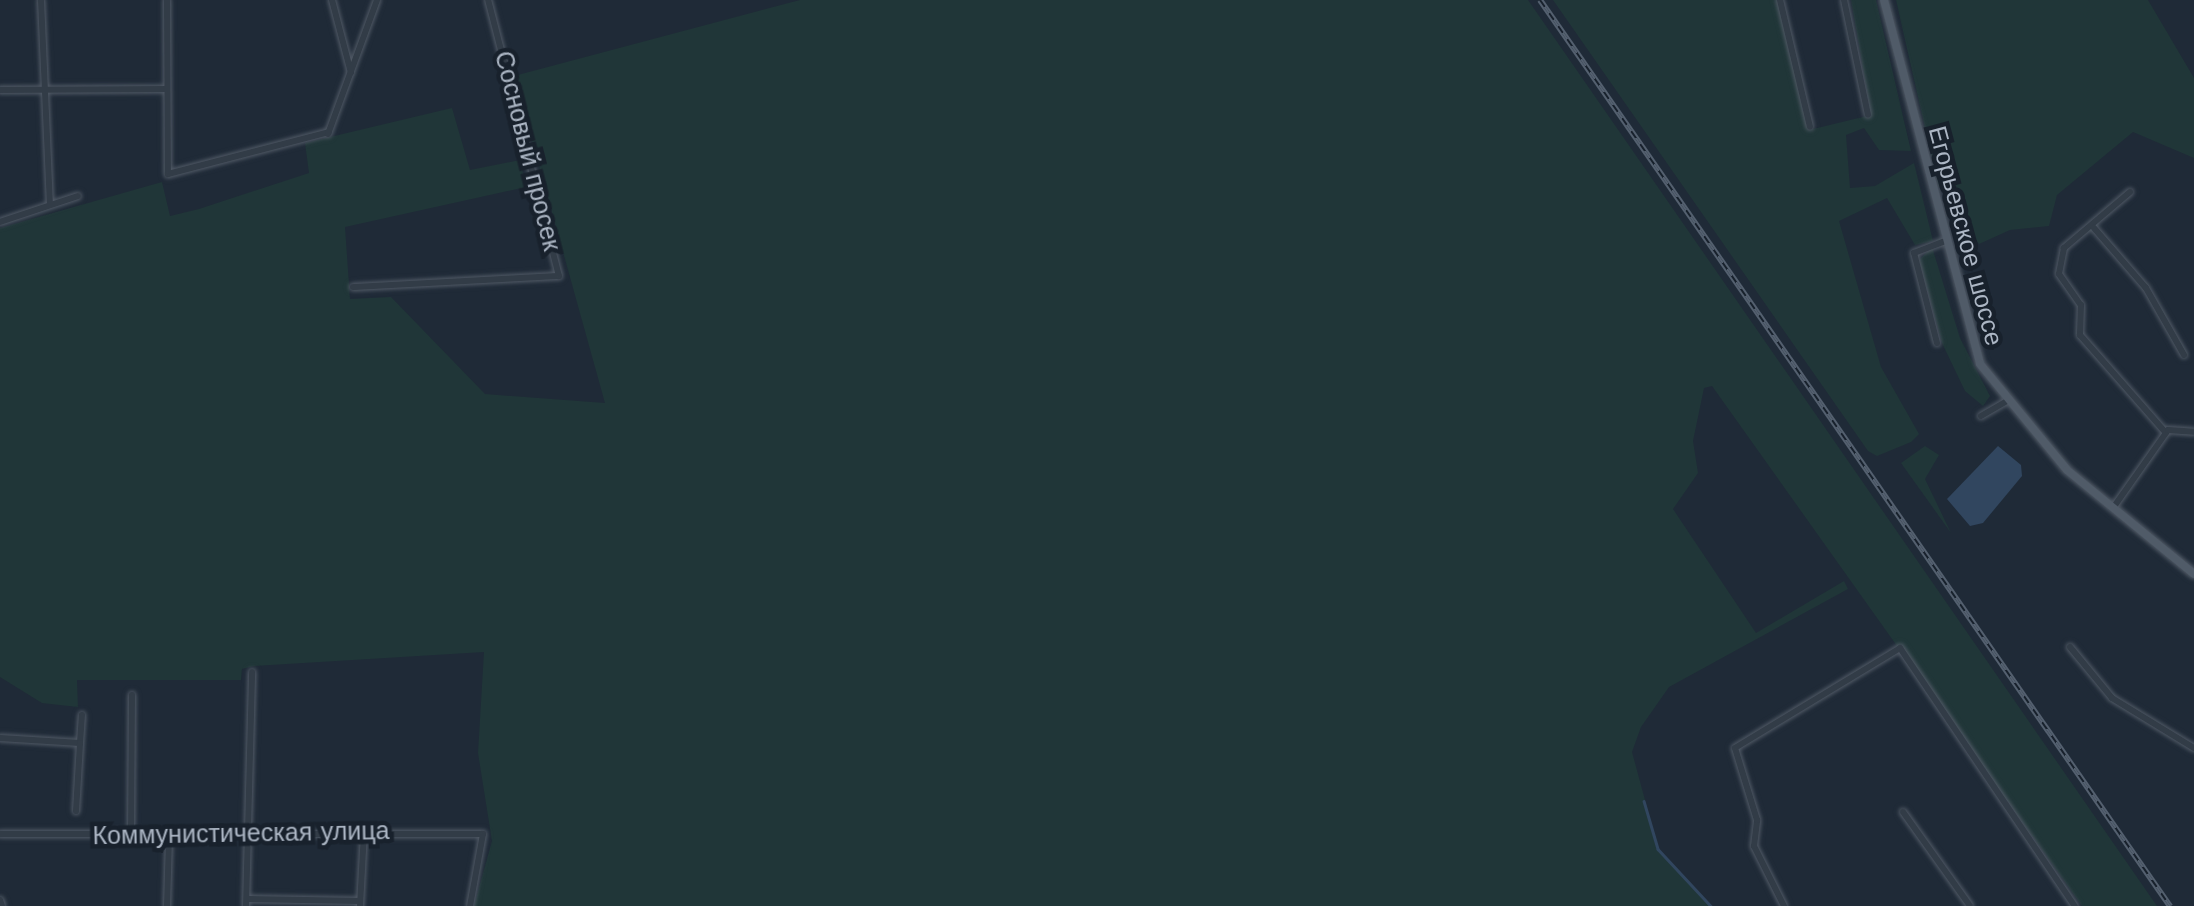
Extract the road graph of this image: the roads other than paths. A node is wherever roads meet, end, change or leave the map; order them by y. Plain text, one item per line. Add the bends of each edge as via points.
1 (41, 0) edge
2 (167, 0) edge
3 (332, 0) edge
4 (378, 0) edge
5 (488, 0) edge
6 (1780, 0) edge
7 (1844, 0) edge
8 (1884, 0) edge
9 (351, 74) junction
10 (165, 89) junction
11 (0, 90) edge
12 (45, 94) junction
13 (1868, 115) dead end
14 (1810, 127) dead end
15 (2130, 192) dead end
16 (78, 196) dead end
17 (50, 204) junction
18 (0, 222) edge
19 (2094, 228) junction
20 (1943, 242) junction
21 (353, 287) dead end
22 (1936, 343) dead end
23 (2184, 356) dead end
24 (2005, 402) junction
25 (1981, 416) dead end
26 (2194, 432) edge
27 (2166, 433) junction
28 (2113, 508) junction
29 (2194, 574) edge
30 (2070, 647) dead end
31 (252, 672) dead end
32 (132, 695) dead end
33 (82, 715) dead end
34 (0, 738) edge
35 (80, 743) junction
36 (2194, 748) edge
37 (76, 811) dead end
38 (1903, 812) dead end
39 (364, 832) junction
40 (0, 834) edge
41 (131, 836) junction
42 (169, 836) junction
43 (249, 836) junction
44 (246, 903) edge
45 (360, 904) edge
46 (167, 906) edge
47 (470, 906) edge
48 (1784, 906) edge
49 (1970, 906) edge
50 (2076, 906) edge

1 - 12 street
2 - 10 street
3 - 9 street
4 - 9 street
5 - 21 street, Сосновый просек via 559,276
6 - 14 street
7 - 13 street
8 - 20 main road, Егорьевское шоссе
9 - 10 street via 329,133 168,174
10 - 12 street
11 - 12 street
12 - 17 street
15 - 19 street
16 - 17 street
17 - 18 street
19 - 23 street via 2146,288
19 - 27 street via 2064,248 2058,274 2081,305 2080,334
20 - 22 street via 1914,253
20 - 24 main road, Егорьевское шоссе via 1972,346
24 - 25 street
24 - 28 main road, Егорьевское шоссе
26 - 27 street
27 - 28 street
28 - 29 main road, Егорьевское шоссе
30 - 36 street via 2112,698
31 - 43 street
32 - 41 street
33 - 35 street
34 - 35 street
35 - 37 street
38 - 49 street
39 - 43 street, Коммунистическая улица
39 - 45 street
39 - 47 street, Коммунистическая улица via 482,834
40 - 41 street, Коммунистическая улица
41 - 42 street, Коммунистическая улица
42 - 43 street, Коммунистическая улица
42 - 46 street
43 - 44 street
44 - 45 street
48 - 50 street via 1758,860 1757,820 1733,754 1900,648

